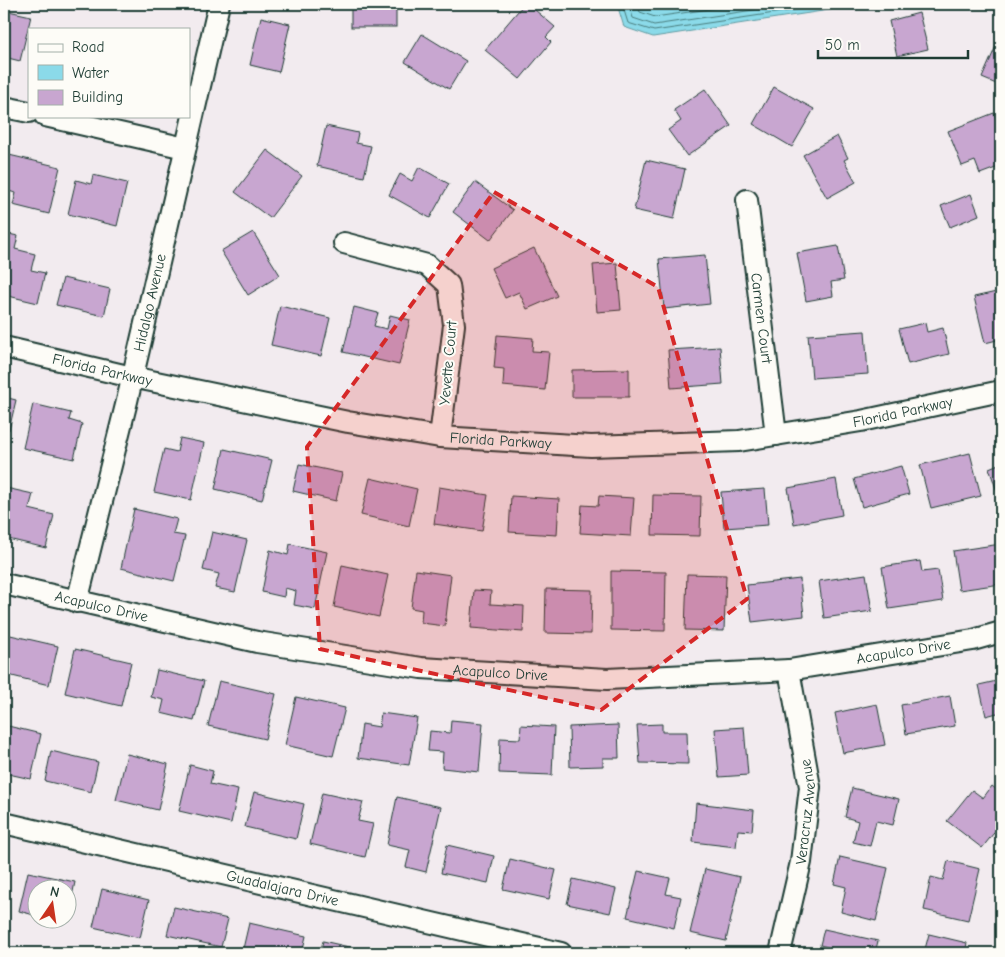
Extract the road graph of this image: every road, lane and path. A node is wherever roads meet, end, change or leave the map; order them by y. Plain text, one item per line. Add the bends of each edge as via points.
1 (219, 4) edge
2 (4, 107) edge
3 (28, 112) edge
4 (54, 118) edge
5 (185, 148) junction
6 (747, 200) dead end
7 (344, 243) dead end
8 (4, 348) edge
9 (132, 377) junction
10 (1001, 391) edge
11 (776, 435) junction
12 (440, 437) junction
13 (4, 584) edge
14 (77, 602) junction
15 (1001, 632) edge
16 (790, 670) junction
17 (4, 823) edge
18 (561, 953) edge
19 (780, 953) edge

1 - 5 street, Hidalgo Avenue
2 - 3 street
4 - 5 street
5 - 9 street, Hidalgo Avenue
6 - 11 street, Carmen Court
7 - 12 street, Yevette Court via 427,265 449,285 454,324
8 - 9 street, Florida Parkway
9 - 12 street, Florida Parkway via 348,422
9 - 14 street, Hidalgo Avenue
10 - 11 street, Florida Parkway via 861,422
11 - 12 street, Florida Parkway via 739,441 590,446
13 - 14 street, Acapulco Drive
14 - 16 street, Acapulco Drive via 257,642 421,668 607,679
15 - 16 street, Acapulco Drive via 973,640
16 - 19 street, Veracruz Avenue via 810,787 801,862
17 - 18 street, Guadalajara Drive

